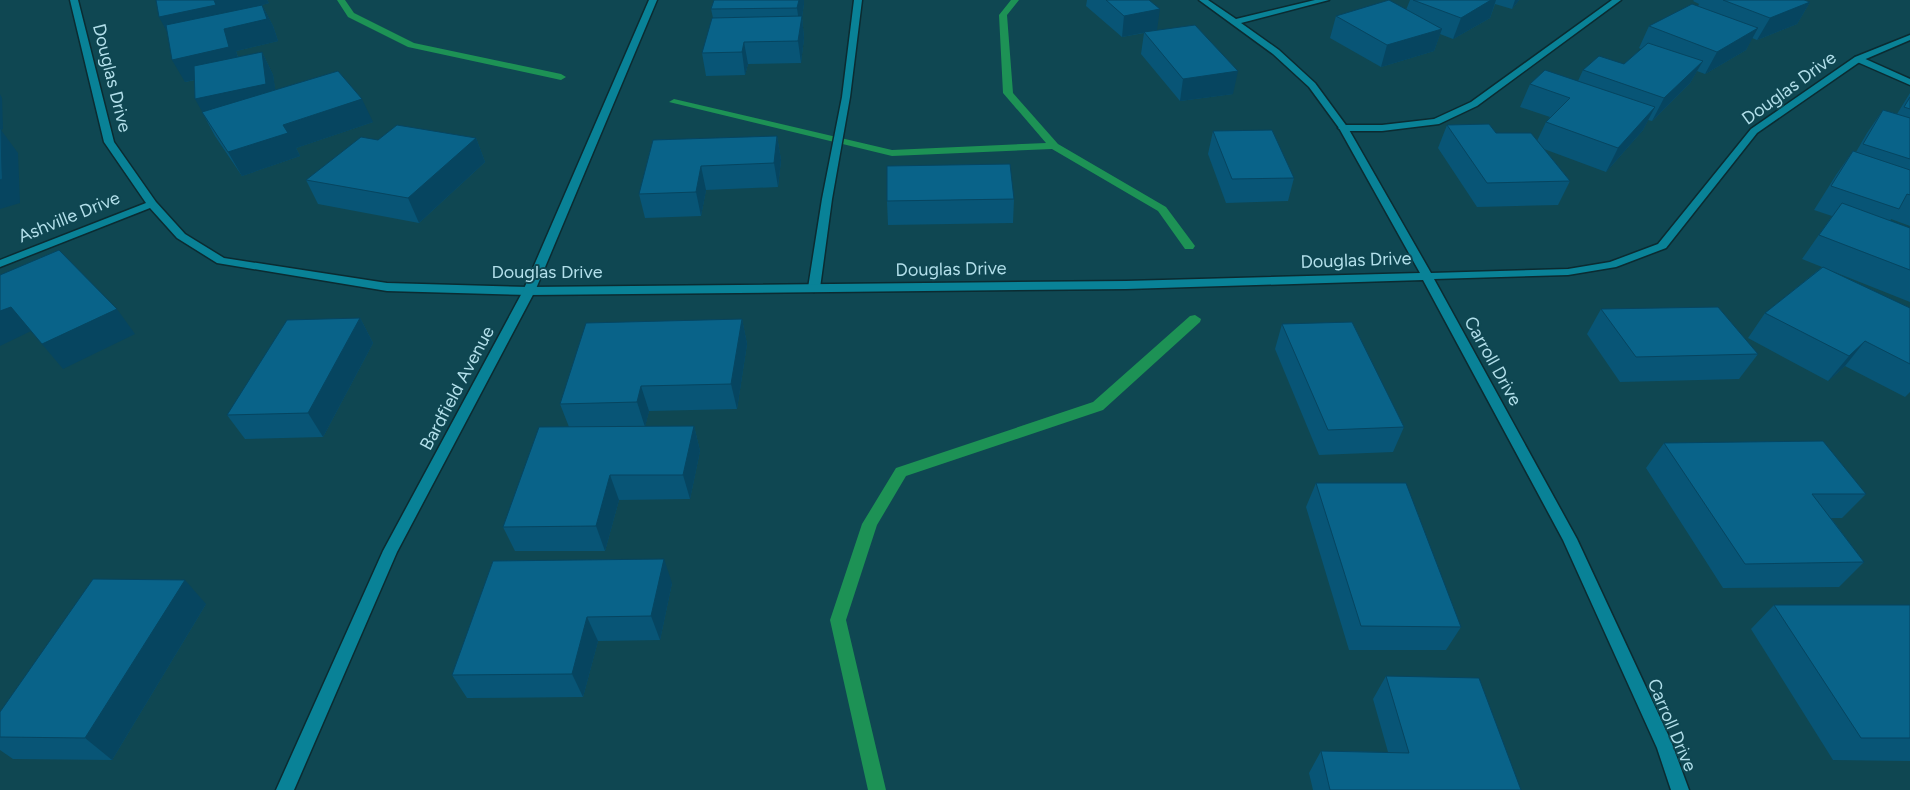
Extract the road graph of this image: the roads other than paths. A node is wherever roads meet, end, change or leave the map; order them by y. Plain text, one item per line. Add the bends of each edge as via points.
1 (74, 0) edge
2 (653, 0) edge
3 (858, 0) edge
4 (1203, 0) edge
5 (1325, 0) edge
6 (1617, 0) edge
7 (1235, 22) junction
8 (1910, 37) edge
9 (1858, 59) junction
10 (1910, 82) edge
11 (1344, 128) junction
12 (152, 204) junction
13 (0, 264) edge
14 (1427, 276) junction
15 (814, 288) junction
16 (529, 291) junction
17 (285, 790) edge
18 (1680, 790) edge

1 - 12 street, Douglas Drive via 109,142
2 - 16 street, Bardfield Avenue
3 - 15 street via 846,97
4 - 7 street, Carroll Drive
5 - 7 street
6 - 11 street via 1474,104 1436,122
7 - 11 street, Carroll Drive via 1276,52 1312,85
8 - 9 street, Douglas Drive
9 - 10 street
9 - 14 street, Douglas Drive via 1754,131 1662,246 1612,265 1568,272
11 - 14 street, Carroll Drive
12 - 13 street, Ashville Drive
12 - 16 street, Douglas Drive via 181,236 221,261 387,287
14 - 15 street, Douglas Drive via 1126,285
14 - 18 street, Carroll Drive via 1570,539 1665,747
15 - 16 street, Douglas Drive
16 - 17 street, Bardfield Avenue via 390,551

